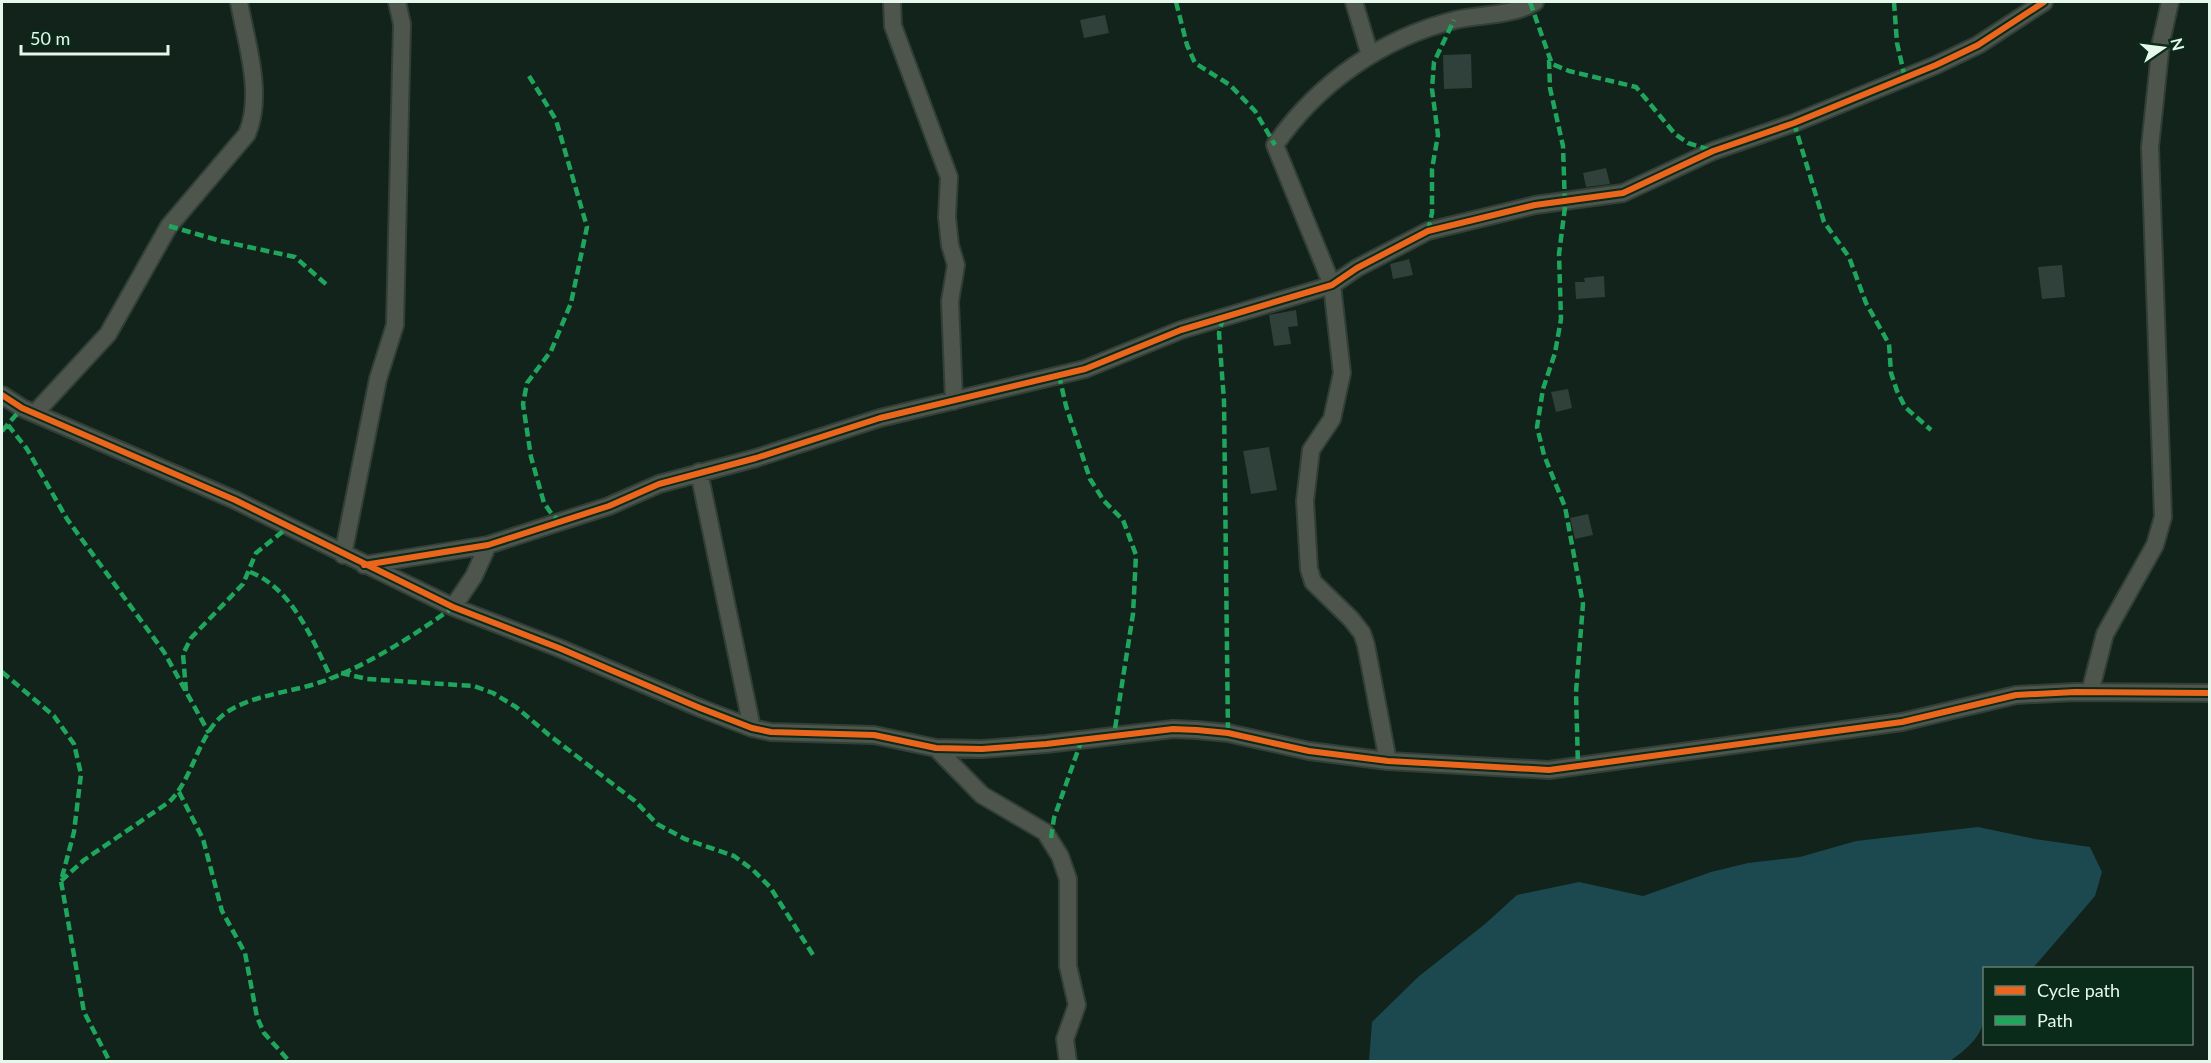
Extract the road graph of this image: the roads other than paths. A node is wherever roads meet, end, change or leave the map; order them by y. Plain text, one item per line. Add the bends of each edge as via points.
1 (239, 2) edge
2 (397, 2) edge
3 (892, 2) edge
4 (1354, 2) edge
5 (1535, 2) edge
6 (2044, 2) edge
7 (2170, 2) edge
8 (1370, 55) junction
9 (1332, 285) junction
10 (2, 395) edge
11 (954, 401) junction
12 (36, 412) junction
13 (699, 472) junction
14 (488, 544) junction
15 (343, 555) junction
16 (364, 565) junction
17 (453, 607) junction
18 (2090, 692) junction
19 (2210, 693) edge
20 (752, 728) junction
21 (936, 748) junction
22 (1388, 761) junction
23 (1068, 1062) edge

1 - 12 street via 254,100 253,120 247,134 169,226 108,334
2 - 15 street via 402,24 395,325 378,379
3 - 11 street via 893,26 949,177 947,217 956,265 951,301
4 - 8 street
5 - 8 street via 1525,8 1454,20
6 - 9 street via 1978,45 1936,65 1794,123 1713,151 1635,189 1600,198 1535,205 1428,231
7 - 18 street via 2161,42 2150,147 2163,517 2155,545 2105,634
8 - 9 street via 1317,96 1289,124 1275,145
9 - 11 street via 1181,330 1085,369
9 - 22 street via 1341,386 1332,418 1311,450 1305,501 1307,556 1313,582 1351,619 1364,639
10 - 12 street
11 - 13 street via 880,418
12 - 15 street via 235,500
13 - 14 street via 609,506
13 - 20 street
14 - 16 street
14 - 17 street via 474,576
15 - 16 street
16 - 17 street
17 - 20 street
18 - 19 street
18 - 22 street via 2016,695 1902,722 1549,770
20 - 21 street via 874,735
21 - 22 street via 1012,747 1173,729 1228,734 1309,751
21 - 23 street via 982,795 1045,832 1060,856 1068,879 1068,966 1077,1005 1065,1039

